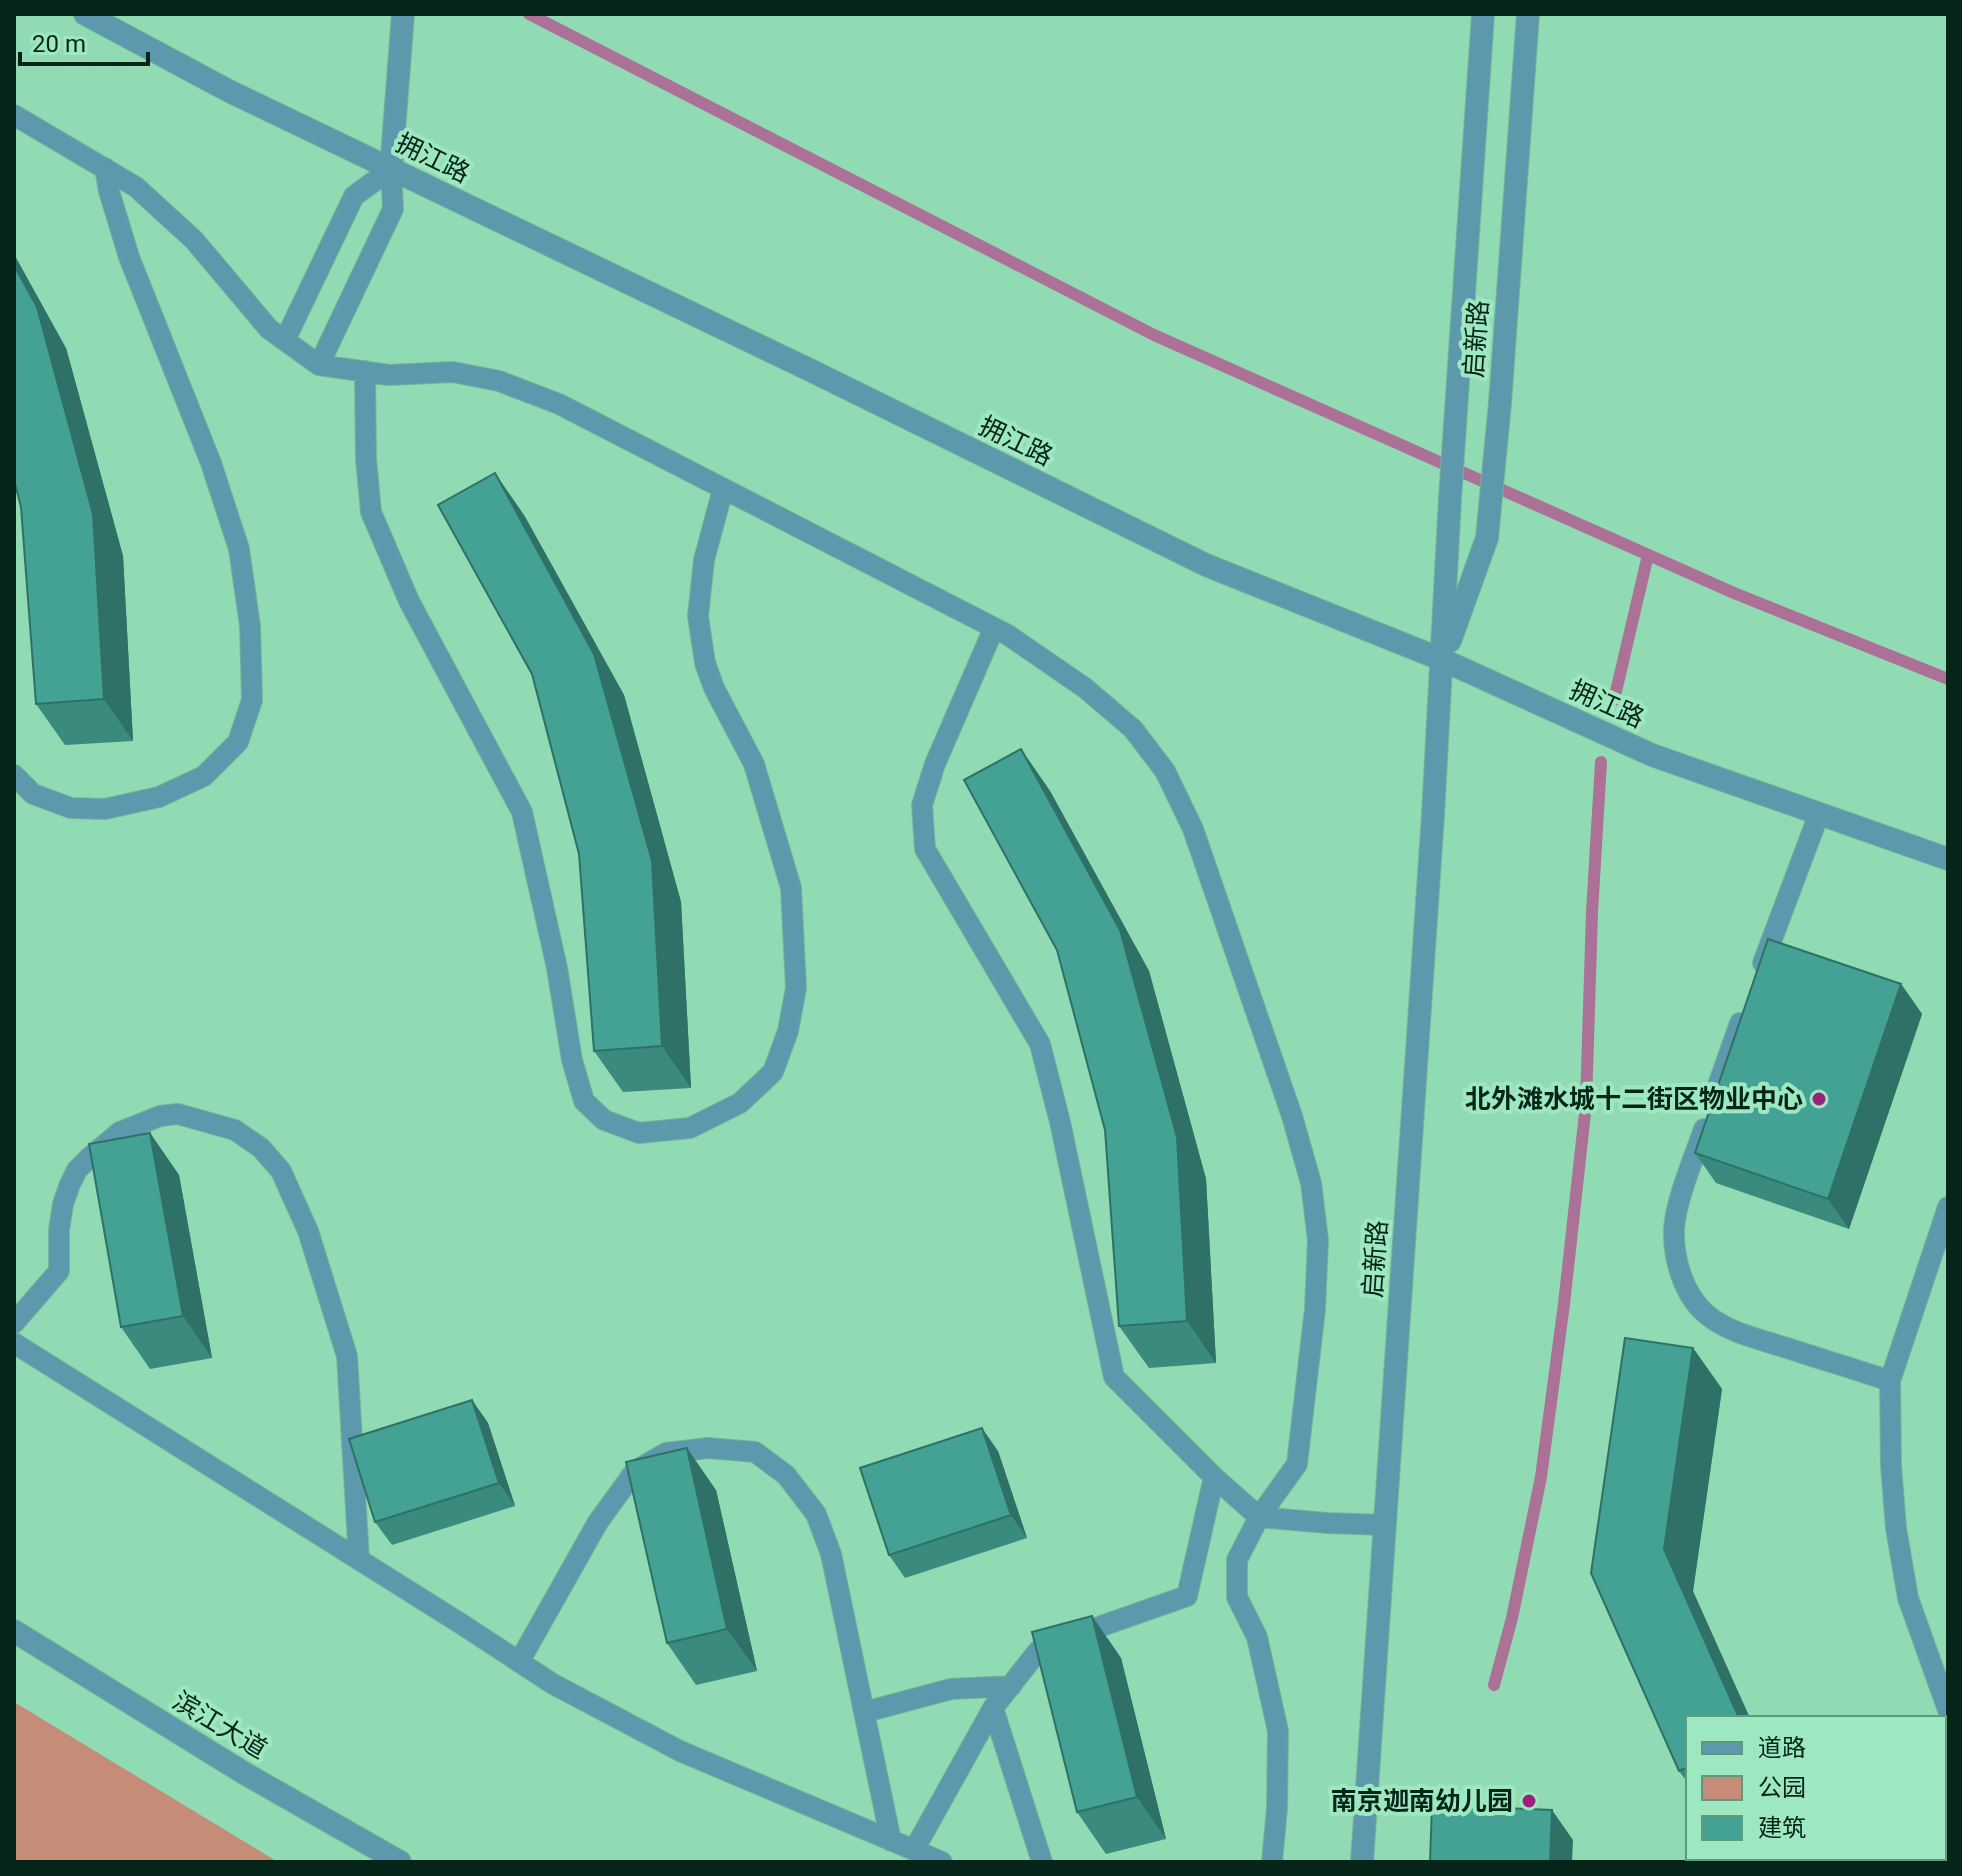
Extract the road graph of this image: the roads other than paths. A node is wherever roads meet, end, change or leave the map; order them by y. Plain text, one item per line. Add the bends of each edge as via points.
1 (85, 14) edge
2 (403, 14) edge
3 (1483, 14) edge
4 (1528, 14) edge
5 (14, 115) edge
6 (105, 168) junction
7 (391, 169) junction
8 (285, 340) junction
9 (319, 365) junction
10 (365, 371) junction
11 (723, 489) junction
12 (994, 628) junction
13 (1443, 660) junction
14 (14, 775) edge
15 (1819, 814) junction
16 (1948, 859) edge
17 (1758, 977) edge
18 (1746, 1007) edge
19 (1948, 1207) edge
20 (14, 1323) edge
21 (14, 1343) edge
22 (1890, 1381) junction
23 (1214, 1477) junction
24 (1259, 1517) junction
25 (1385, 1525) junction
26 (359, 1560) junction
27 (14, 1631) edge
28 (519, 1662) junction
29 (1011, 1686) junction
30 (993, 1708) junction
31 (1948, 1710) edge
32 (865, 1712) junction
33 (891, 1841) junction
34 (914, 1850) junction
35 (400, 1862) edge
36 (942, 1862) edge
37 (1042, 1862) edge
38 (1272, 1862) edge
39 (1362, 1862) edge

1 - 7 street, 拥江路
2 - 7 street
3 - 13 street, 启新路
4 - 13 street, 启新路 via 1490,516
5 - 6 lane
6 - 8 lane via 136,187 194,240 269,329
6 - 14 lane via 129,257 211,463 239,549 250,626 252,700 238,742 204,776 159,797 105,809 71,808 33,794
7 - 8 lane via 354,196
7 - 9 lane via 393,209
7 - 13 street, 拥江路 via 1206,565
8 - 9 lane
9 - 10 lane
10 - 11 lane via 453,372 499,381 559,404
10 - 11 lane via 371,512 409,601 522,812 584,1101 604,1120 639,1133 690,1128 740,1103 773,1072 796,988 791,888 754,764 705,663 698,616 704,560
11 - 12 lane
12 - 23 lane via 922,805 925,849 1040,1044 1114,1377
12 - 24 lane via 1085,688 1133,729 1165,771 1193,829 1292,1116 1311,1183 1318,1240 1315,1309 1297,1464
13 - 15 street, 拥江路 via 1652,755
13 - 25 street, 启新路
15 - 16 street, 拥江路
15 - 17 lane
18 - 22 lane via 1682,1194 1674,1227 1679,1271 1704,1313 1722,1325
19 - 22 lane
20 - 26 lane via 59,1271 63,1204 77,1170 103,1145 160,1116 178,1114 235,1130 281,1171 308,1231 347,1356
21 - 26 lane
22 - 31 lane via 1896,1528 1908,1598
23 - 24 lane
23 - 29 lane via 1187,1596 1038,1651
24 - 25 lane
24 - 38 lane via 1237,1560 1237,1597 1257,1637 1278,1731
25 - 39 street, 启新路
26 - 28 lane
27 - 35 street, 滨江大道
28 - 32 lane via 598,1522 635,1471 666,1453 708,1448 755,1452 786,1475 816,1514 831,1554
28 - 33 lane via 680,1751
29 - 30 lane
29 - 32 lane via 951,1689
30 - 34 lane
30 - 37 lane
32 - 33 lane
33 - 34 lane
34 - 36 lane

